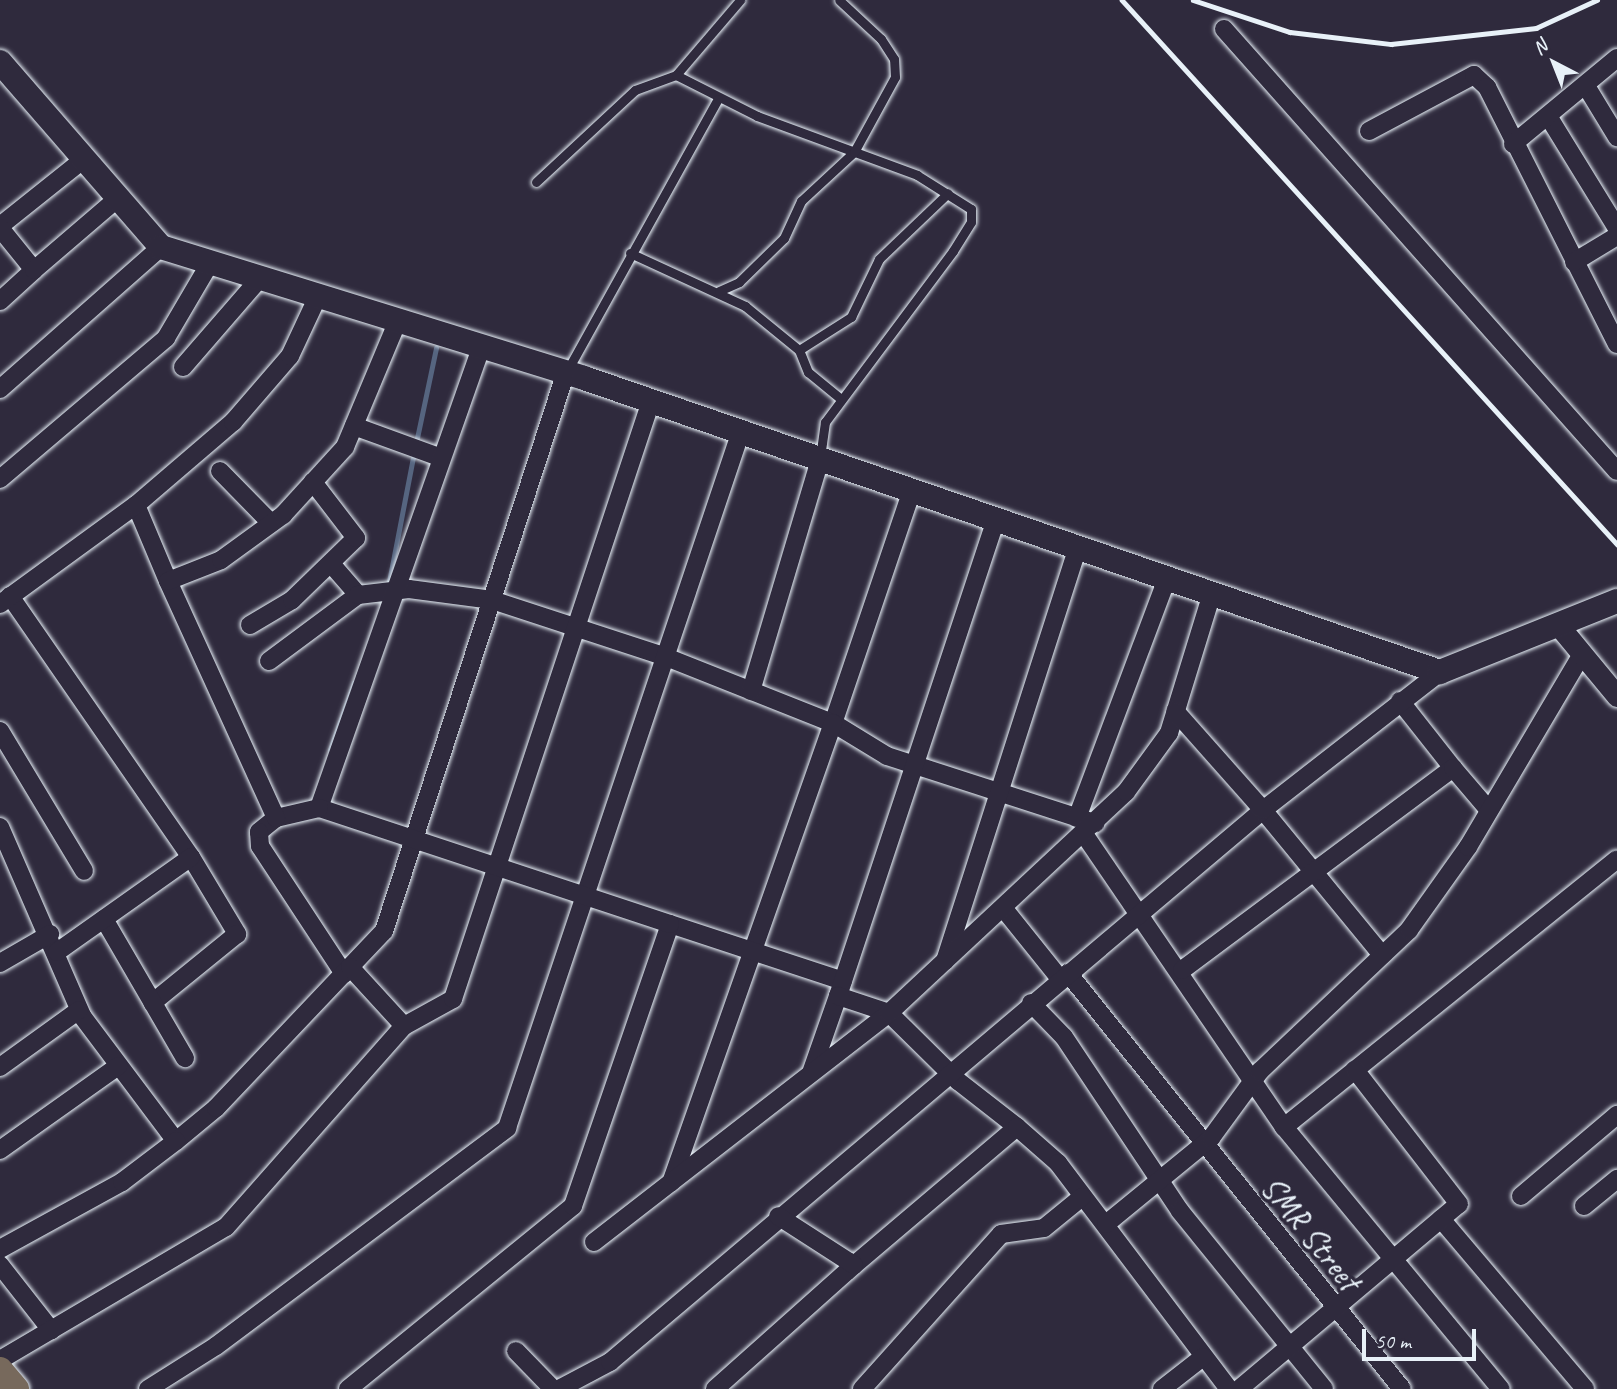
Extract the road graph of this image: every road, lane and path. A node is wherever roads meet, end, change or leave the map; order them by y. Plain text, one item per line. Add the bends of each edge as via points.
1 (740, 0) edge
2 (839, 0) edge
3 (1224, 29) dead end
4 (1617, 58) edge
5 (0, 62) edge
6 (676, 75) junction
7 (1586, 86) junction
8 (718, 99) junction
9 (1548, 116) junction
10 (1369, 131) dead end
11 (1617, 137) edge
12 (1513, 145) junction
13 (854, 152) junction
14 (84, 159) junction
15 (536, 182) dead end
16 (948, 193) junction
17 (118, 198) junction
18 (0, 227) edge
19 (1617, 228) edge
20 (1617, 236) edge
21 (161, 247) junction
22 (631, 253) junction
23 (1574, 262) junction
24 (210, 263) junction
25 (34, 270) junction
26 (260, 278) junction
27 (719, 291) junction
28 (317, 296) junction
29 (0, 301) edge
30 (398, 320) junction
31 (1617, 344) edge
32 (482, 346) junction
33 (799, 350) junction
34 (183, 367) dead end
35 (566, 372) junction
36 (0, 389) edge
37 (841, 399) junction
38 (651, 401) junction
39 (354, 426) junction
40 (741, 431) junction
41 (425, 451) junction
42 (820, 458) junction
43 (220, 471) dead end
44 (1617, 471) edge
45 (0, 479) edge
46 (313, 482) junction
47 (912, 490) junction
48 (136, 505) junction
49 (996, 519) junction
50 (271, 523) junction
51 (1078, 547) junction
52 (334, 566) junction
53 (1167, 578) junction
54 (168, 581) junction
55 (397, 588) junction
56 (1212, 593) junction
57 (358, 595) junction
58 (5, 600) edge
59 (492, 600) junction
60 (1617, 601) edge
61 (250, 625) dead end
62 (1559, 626) junction
63 (575, 628) junction
64 (1582, 654) junction
65 (666, 657) junction
66 (269, 661) dead end
67 (1440, 671) junction
68 (751, 691) junction
69 (1617, 696) edge
70 (1400, 701) junction
71 (1175, 712) junction
72 (833, 723) junction
73 (0, 731) edge
74 (915, 765) junction
75 (1452, 768) junction
76 (999, 791) junction
77 (319, 808) junction
78 (1488, 809) junction
79 (1263, 810) junction
80 (276, 818) junction
81 (1086, 825) junction
82 (0, 827) edge
83 (414, 841) junction
84 (191, 857) junction
85 (1617, 859) edge
86 (495, 868) junction
87 (84, 871) dead end
88 (1313, 875) junction
89 (585, 898) junction
90 (1004, 909) junction
91 (1141, 912) junction
92 (104, 919) junction
93 (670, 925) junction
94 (50, 934) junction
95 (57, 952) junction
96 (754, 954) junction
97 (1382, 955) junction
98 (945, 961) junction
99 (0, 963) edge
100 (347, 970) junction
101 (1182, 970) junction
102 (1064, 976) junction
103 (841, 989) junction
104 (152, 1003) junction
105 (1031, 1003) junction
106 (79, 1010) junction
107 (889, 1013) junction
108 (404, 1027) junction
109 (185, 1058) dead end
110 (118, 1066) junction
111 (0, 1067) edge
112 (1355, 1070) junction
113 (949, 1072) junction
114 (811, 1073) junction
115 (1254, 1079) junction
116 (1617, 1115) edge
117 (1017, 1127) junction
118 (1284, 1127) junction
119 (176, 1141) junction
120 (1202, 1146) junction
121 (0, 1150) edge
122 (1617, 1179) edge
123 (1158, 1181) junction
124 (671, 1182) junction
125 (1521, 1196) dead end
126 (1082, 1198) junction
127 (1584, 1206) dead end
128 (778, 1216) junction
129 (1441, 1219) junction
130 (1105, 1224) junction
131 (594, 1242) dead end
132 (0, 1249) edge
133 (1392, 1260) junction
134 (0, 1265) edge
135 (854, 1265) junction
136 (1332, 1310) junction
137 (51, 1331) junction
138 (1291, 1345) junction
139 (516, 1351) dead end
140 (1203, 1357) junction
141 (0, 1360) edge
142 (0, 1370) edge
143 (728, 1385) edge
144 (16, 1389) edge
145 (148, 1389) edge
146 (348, 1389) edge
147 (553, 1389) edge
148 (559, 1389) edge
149 (862, 1389) edge
150 (1161, 1389) edge
151 (1229, 1389) edge
152 (1239, 1389) edge
153 (1324, 1389) edge
154 (1402, 1389) edge
155 (1501, 1389) edge
156 (1585, 1389) edge

1 - 6 lane
2 - 13 lane via 894,59 895,77
3 - 44 street
4 - 7 street
5 - 14 main road
6 - 8 lane
6 - 15 lane via 635,90
7 - 9 street
7 - 11 street
8 - 13 lane
8 - 22 lane
9 - 12 street
9 - 19 street
10 - 12 street via 1474,75 1487,87
12 - 23 street
13 - 16 lane
13 - 27 lane via 801,201 771,253
14 - 17 main road
14 - 18 street
16 - 33 lane via 879,259 851,317
16 - 37 lane via 971,209 971,222
17 - 21 main road
17 - 25 street
18 - 25 street
20 - 23 street
21 - 24 main road
21 - 36 street
22 - 27 lane
22 - 35 lane
23 - 31 street
24 - 26 main road
24 - 45 street via 166,338
25 - 29 street
26 - 28 main road
26 - 34 street
27 - 33 lane
28 - 30 main road
28 - 48 street via 290,356 233,422
30 - 32 main road
30 - 39 street
32 - 35 main road
32 - 41 street
33 - 37 lane via 808,372
35 - 38 main road
35 - 59 street
37 - 42 lane via 825,422
38 - 40 main road
38 - 63 street
39 - 41 street
39 - 46 street via 345,447
40 - 42 main road
40 - 65 street
41 - 55 street
42 - 47 main road
42 - 68 street
43 - 50 street
46 - 50 street
46 - 52 street via 356,533
47 - 49 main road
47 - 72 street
48 - 54 street
48 - 58 street
49 - 51 main road
49 - 74 street
50 - 54 street via 221,560
51 - 53 main road
51 - 76 street
52 - 57 street
52 - 61 street
53 - 56 main road
53 - 81 street
54 - 80 street
55 - 57 street
55 - 59 street
55 - 77 street
56 - 67 main road
56 - 71 street
57 - 66 street
58 - 84 street
59 - 63 street
59 - 83 street
60 - 62 main road
62 - 64 street
62 - 67 main road
63 - 65 street
63 - 86 street
64 - 69 street
64 - 78 street
65 - 68 street
65 - 89 street
67 - 70 street
68 - 72 street
70 - 75 street
70 - 79 street
71 - 79 street
71 - 81 street via 1169,733
72 - 74 street
72 - 96 street
73 - 87 street
74 - 76 street
74 - 103 street
75 - 78 street
75 - 88 street
76 - 81 street
76 - 98 street
77 - 80 street
77 - 83 street
78 - 97 street via 1409,930
79 - 88 street
79 - 91 street
80 - 100 street via 259,832 260,846
81 - 90 street
81 - 91 street
82 - 94 street
83 - 86 street
83 - 100 street via 384,931
84 - 92 street
84 - 104 street via 238,937
85 - 112 street
86 - 89 street
86 - 108 street via 453,999
88 - 97 street
88 - 101 street
89 - 93 street
89 - 145 street via 507,1128 216,1346
90 - 98 street
90 - 102 street, SMR Street
91 - 101 street
91 - 102 street
92 - 95 street
92 - 104 street
93 - 96 street
93 - 146 street via 573,1206
94 - 95 street
94 - 99 street
95 - 106 street
96 - 103 street
96 - 124 street
97 - 115 street
98 - 107 street
100 - 108 street
100 - 119 street via 216,1108
101 - 115 street
102 - 105 street
102 - 120 street, SMR Street
103 - 107 street
103 - 114 street
104 - 109 street
105 - 113 street
105 - 123 street via 1064,1037
106 - 110 street
106 - 111 street
107 - 113 street
107 - 114 street
108 - 137 street via 226,1227
110 - 119 street
110 - 121 street
112 - 118 street
112 - 129 street via 1459,1204
113 - 117 street
113 - 128 street
114 - 124 street
115 - 118 street
115 - 120 street
116 - 125 street
117 - 126 street via 1058,1163
117 - 135 street
118 - 133 street
119 - 132 street via 122,1182
120 - 123 street
120 - 136 street, SMR Street
122 - 127 street
123 - 130 street
123 - 138 street
124 - 131 street
126 - 130 street
126 - 149 street via 1044,1228 1001,1234
128 - 135 street
128 - 148 street via 610,1362
129 - 133 street
129 - 156 street
130 - 140 street
133 - 136 street
133 - 155 street
134 - 137 street
135 - 143 street
136 - 138 street
136 - 154 street, SMR Street
137 - 141 street
138 - 152 street
138 - 153 street
139 - 147 street
140 - 150 street
140 - 151 street
142 - 144 main road

